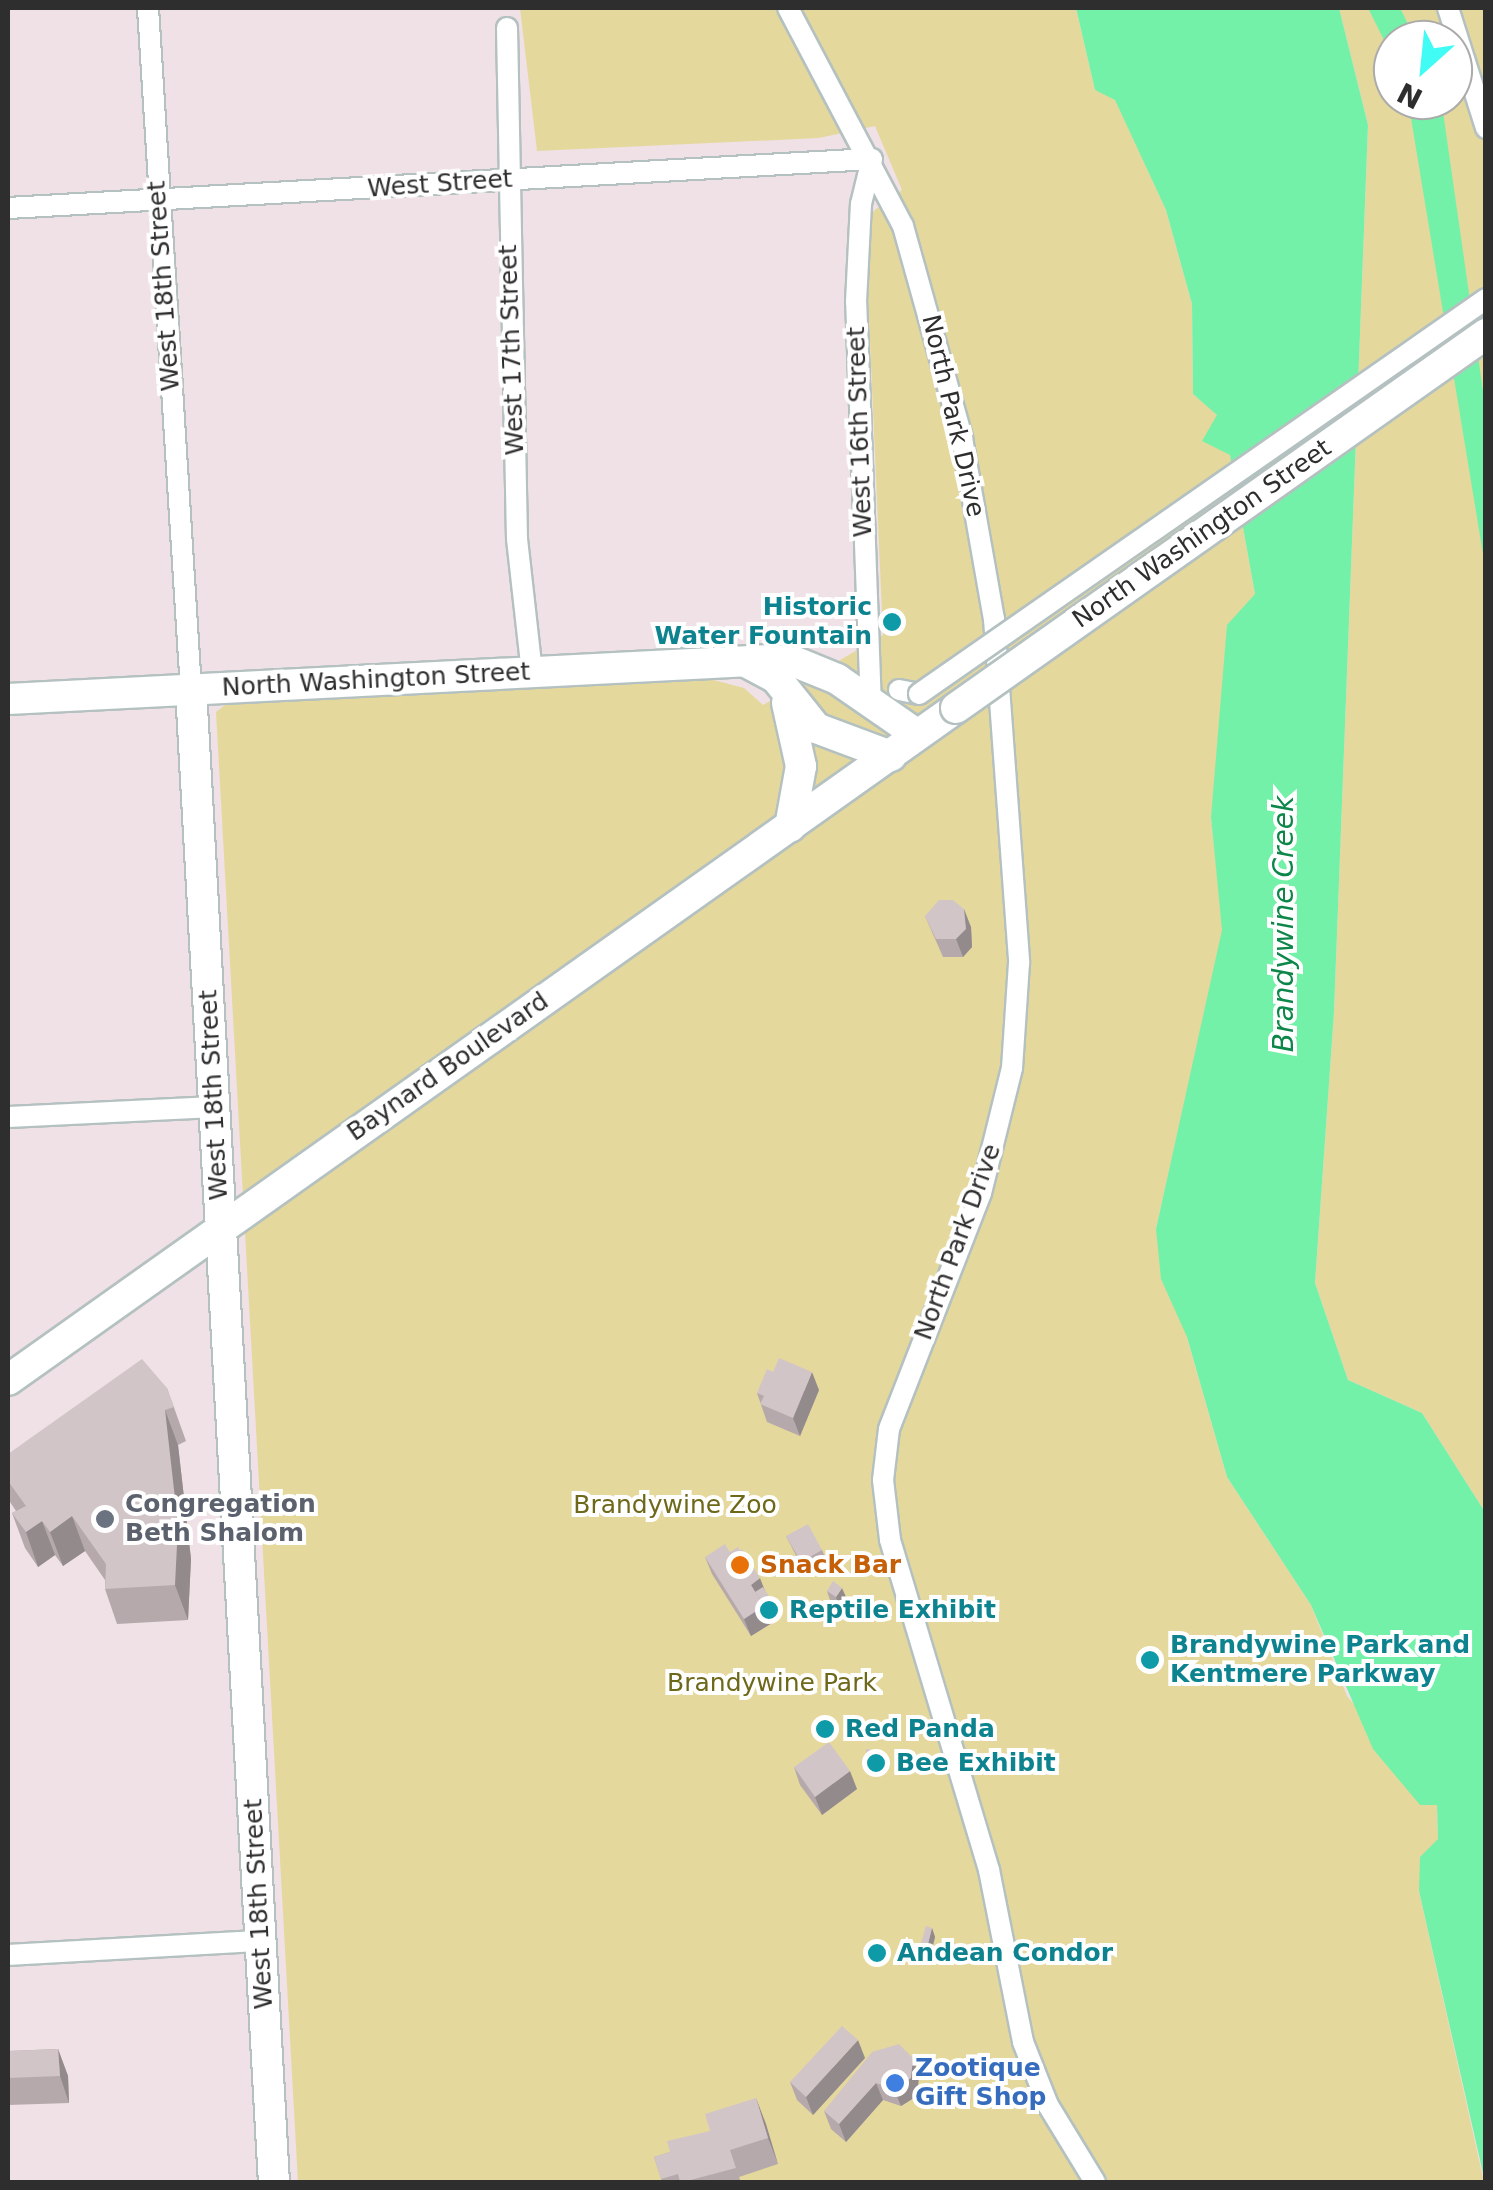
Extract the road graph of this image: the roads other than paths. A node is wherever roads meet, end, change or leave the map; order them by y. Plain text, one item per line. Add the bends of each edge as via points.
1 (148, 8) edge
2 (788, 8) edge
3 (1448, 8) edge
4 (507, 28) dead end
5 (1486, 128) edge
6 (872, 159) junction
7 (507, 180) junction
8 (158, 203) junction
9 (8, 208) edge
10 (1486, 298) edge
11 (1486, 334) edge
12 (744, 661) junction
13 (532, 672) junction
14 (776, 678) junction
15 (191, 690) junction
16 (909, 692) dead end
17 (8, 699) edge
18 (871, 707) junction
19 (918, 734) junction
20 (891, 756) junction
21 (790, 828) junction
22 (214, 1107) junction
23 (8, 1117) edge
24 (221, 1226) junction
25 (8, 1380) edge
26 (261, 1940) junction
27 (8, 1955) edge
28 (274, 2182) edge
29 (1095, 2182) edge

1 - 8 street, West 18th Street
2 - 6 street, North Park Drive
3 - 5 street
4 - 7 street, West 17th Street
6 - 7 street, West Street
6 - 18 street, West 16th Street via 861,204 856,302
6 - 29 street, North Park Drive via 925,294 975,509 994,619 1019,964 1012,1068 1000,1124 975,1210 888,1429 886,1511 989,1870 1022,2042 1048,2105
7 - 8 street, West Street
7 - 13 street, West 17th Street via 517,539
8 - 9 street, West Street
8 - 15 street, West 18th Street
10 - 16 street, bridge
11 - 19 street, North Washington Street, bridge
12 - 13 street, North Washington Street
12 - 14 street
12 - 18 street, North Washington Street via 818,670
13 - 15 street, North Washington Street
14 - 20 street via 816,728
14 - 21 street via 800,744 800,787
15 - 17 street, North Washington Street
15 - 22 street, West 18th Street
18 - 19 street, North Washington Street
19 - 20 street, North Washington Street
20 - 21 street, Baynard Boulevard
21 - 24 street, Baynard Boulevard
22 - 23 street
22 - 24 street, West 18th Street
24 - 25 street, Baynard Boulevard
24 - 26 street, West 18th Street
26 - 27 street
26 - 28 street, West 18th Street

